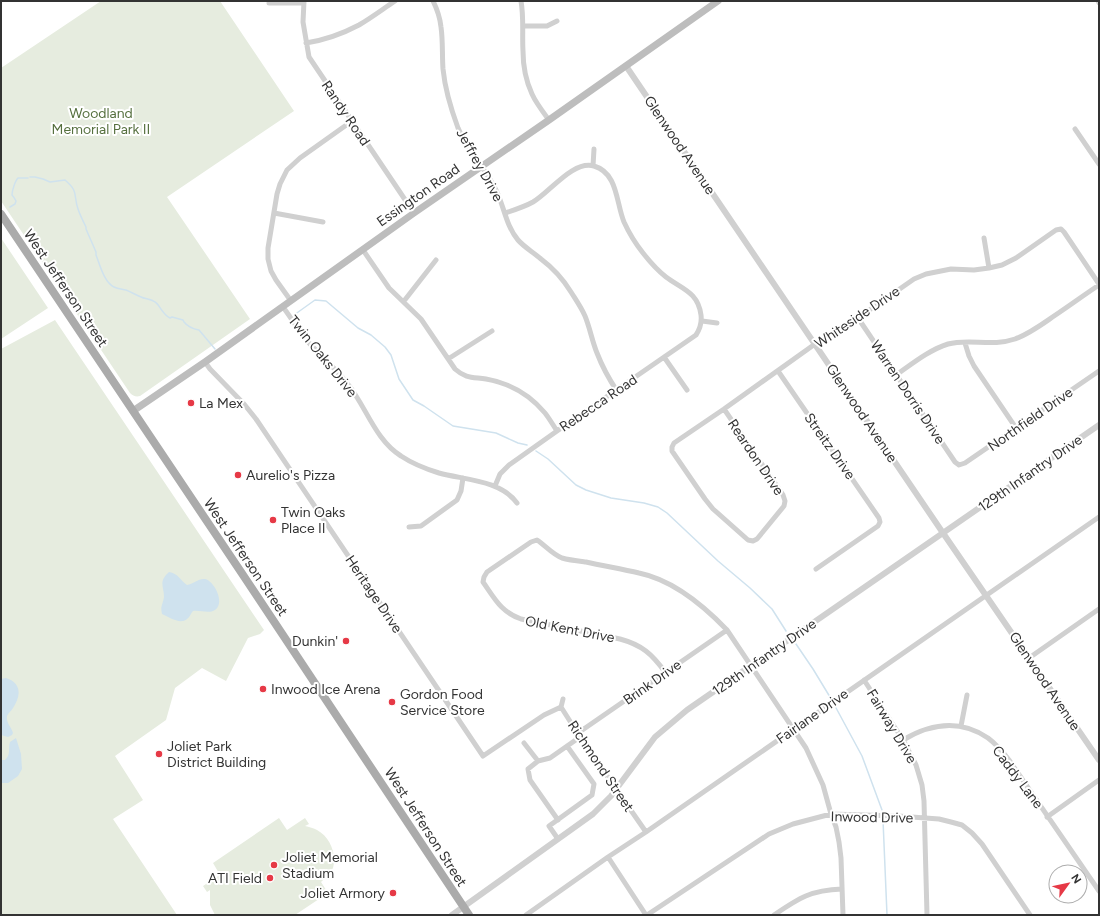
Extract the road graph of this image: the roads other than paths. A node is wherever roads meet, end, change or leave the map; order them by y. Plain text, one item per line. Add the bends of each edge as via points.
1 (395, 1) edge
2 (433, 1) edge
3 (522, 1) edge
4 (718, 1) edge
5 (304, 2) edge
6 (269, 3) dead end
7 (557, 21) dead end
8 (523, 26) junction
9 (306, 43) junction
10 (626, 66) junction
11 (549, 120) junction
12 (352, 121) junction
13 (1075, 129) dead end
14 (594, 149) dead end
15 (1099, 164) edge
16 (481, 166) junction
17 (593, 166) junction
18 (274, 213) junction
19 (414, 213) junction
20 (505, 213) junction
21 (1, 214) edge
22 (323, 222) dead end
23 (984, 238) dead end
24 (363, 250) junction
25 (436, 260) dead end
26 (989, 268) junction
27 (1099, 284) edge
28 (291, 301) junction
29 (404, 301) junction
30 (283, 307) junction
31 (858, 318) junction
32 (702, 321) junction
33 (717, 323) dead end
34 (492, 331) dead end
35 (965, 343) junction
36 (815, 344) junction
37 (664, 357) junction
38 (448, 359) junction
39 (205, 362) junction
40 (778, 371) junction
41 (1099, 371) edge
42 (896, 375) junction
43 (687, 390) dead end
44 (617, 391) junction
45 (724, 409) junction
46 (133, 411) junction
47 (1099, 425) edge
48 (1016, 428) junction
49 (557, 430) junction
50 (959, 465) joint
51 (463, 478) junction
52 (495, 486) junction
53 (517, 503) dead end
54 (1099, 517) edge
55 (410, 527) dead end
56 (943, 533) junction
57 (753, 541) joint
58 (816, 569) dead end
59 (987, 595) junction
60 (1099, 609) edge
61 (727, 630) junction
62 (1029, 658) junction
63 (751, 666) junction
64 (665, 672) junction
65 (864, 680) junction
66 (967, 695) dead end
67 (563, 699) dead end
68 (561, 707) junction
69 (961, 726) junction
70 (793, 729) junction
71 (579, 735) junction
72 (903, 740) junction
73 (524, 743) dead end
74 (567, 746) junction
75 (1099, 760) edge
76 (538, 761) junction
77 (1099, 780) edge
78 (616, 789) junction
79 (831, 814) junction
80 (1047, 817) junction
81 (925, 818) junction
82 (558, 820) junction
83 (646, 832) junction
84 (558, 839) junction
85 (608, 857) junction
86 (842, 889) junction
87 (1099, 891) edge
88 (463, 906) junction
89 (452, 915) edge
90 (469, 915) edge
91 (526, 915) edge
92 (647, 915) edge
93 (774, 915) edge
94 (843, 915) edge
95 (927, 915) edge
96 (1030, 915) edge

1 - 9 street via 341,34
2 - 16 street, Jeffrey Drive via 441,27 443,70 452,110 459,130
3 - 8 street
4 - 10 main road, Essington Road
5 - 6 street
5 - 9 street, Randy Road
7 - 8 street via 547,26
8 - 11 street via 522,50 527,81 532,94
9 - 12 street, Randy Road via 309,57
10 - 11 main road, Essington Road
10 - 36 street, Glenwood Avenue
11 - 16 main road, Essington Road
12 - 18 street, Twin Oaks Drive via 287,170 277,194
12 - 19 street, Randy Road
13 - 15 street
14 - 17 street
16 - 19 main road, Essington Road
16 - 20 street, Jeffrey Drive
17 - 20 street via 573,170 533,202
17 - 32 street via 604,170 610,178 632,238 652,264 693,296 698,303
18 - 22 street
18 - 28 street, Twin Oaks Drive via 268,259 276,280
19 - 24 main road, Essington Road
20 - 44 street, Jeffrey Drive via 517,239 554,270 577,300 585,315 604,370
21 - 46 main road, West Jefferson Street
23 - 26 street
24 - 28 main road, Essington Road
24 - 29 street via 388,288
25 - 29 street
26 - 27 street, Whiteside Drive via 1016,258 1061,229
26 - 31 street, Whiteside Drive via 951,269 926,274 914,279
27 - 35 street via 1031,332 1004,342
28 - 30 main road, Essington Road
29 - 38 street via 422,319
30 - 39 main road, Essington Road
30 - 51 street, Twin Oaks Drive via 309,343 348,384 374,427 399,456 418,466
31 - 36 street, Whiteside Drive
31 - 42 street, Warren Dorris Drive
32 - 33 street
32 - 37 street, Rebecca Road via 696,335
34 - 38 street
35 - 42 street via 949,344 936,349
35 - 48 street via 974,366
36 - 40 street, Whiteside Drive
36 - 56 street, Glenwood Avenue
37 - 43 street
37 - 44 street, Rebecca Road
38 - 49 street via 461,374 487,379 515,388 527,395
39 - 46 main road, Essington Road
39 - 68 street, Heritage Drive via 256,419 483,756 544,715
40 - 45 street, Whiteside Drive
40 - 58 street, Streitz Drive via 880,522 878,526
41 - 48 street, Northfield Drive
42 - 50 street, Warren Dorris Drive
44 - 49 street, Rebecca Road
45 - 57 street, Reardon Drive via 786,501
45 - 57 street, Whiteside Drive via 674,443 672,451 713,509 748,540
46 - 88 main road, West Jefferson Street
47 - 56 street, 129th Infantry Drive
48 - 50 street, Northfield Drive
49 - 52 street, Rebecca Road via 509,465 500,474
51 - 52 street, Twin Oaks Drive
51 - 55 street via 457,500 420,526
52 - 53 street, Twin Oaks Drive
54 - 59 street, Fairlane Drive
56 - 59 street, Glenwood Avenue
56 - 63 street, 129th Infantry Drive
59 - 62 street, Glenwood Avenue
59 - 65 street, Fairlane Drive
60 - 62 street
61 - 63 street
61 - 64 street, Brink Drive
61 - 64 street, Old Kent Drive via 686,594 665,582 642,573 562,558 537,540 487,572 484,577 483,582 500,606 513,616 521,620 634,643 657,660
62 - 75 street, Glenwood Avenue
63 - 70 street
63 - 78 street, 129th Infantry Drive via 687,710 655,737
64 - 71 street, Brink Drive
65 - 70 street, Fairlane Drive
65 - 72 street, Fairway Drive
66 - 69 street
67 - 68 street, Richmond Street
68 - 71 street, Richmond Street
69 - 72 street, Caddy Lane via 945,725 930,728
69 - 80 street, Caddy Lane via 976,731 1000,748
70 - 79 street via 815,767
70 - 83 street, Fairlane Drive
71 - 74 street, Brink Drive
71 - 78 street, Richmond Street
72 - 81 street, Fairway Drive via 916,765 922,786
73 - 76 street
74 - 76 street, Brink Drive via 550,758
74 - 82 street via 594,784 592,795
76 - 82 street via 528,769 530,780
77 - 80 street
78 - 83 street, Richmond Street
78 - 84 street, 129th Infantry Drive via 593,814
79 - 81 street, Inwood Drive
79 - 86 street via 839,842
79 - 92 street, Inwood Drive via 793,824 769,834
80 - 87 street, Caddy Lane
81 - 95 street, Fairway Drive
81 - 96 street, Inwood Drive via 962,825 972,833
82 - 84 street via 549,826
83 - 85 street, Fairlane Drive
84 - 88 street, 129th Infantry Drive
85 - 91 street, Fairlane Drive
85 - 92 street
86 - 93 street via 810,894 794,901
86 - 94 street
88 - 89 street, 129th Infantry Drive
88 - 90 main road, West Jefferson Street

